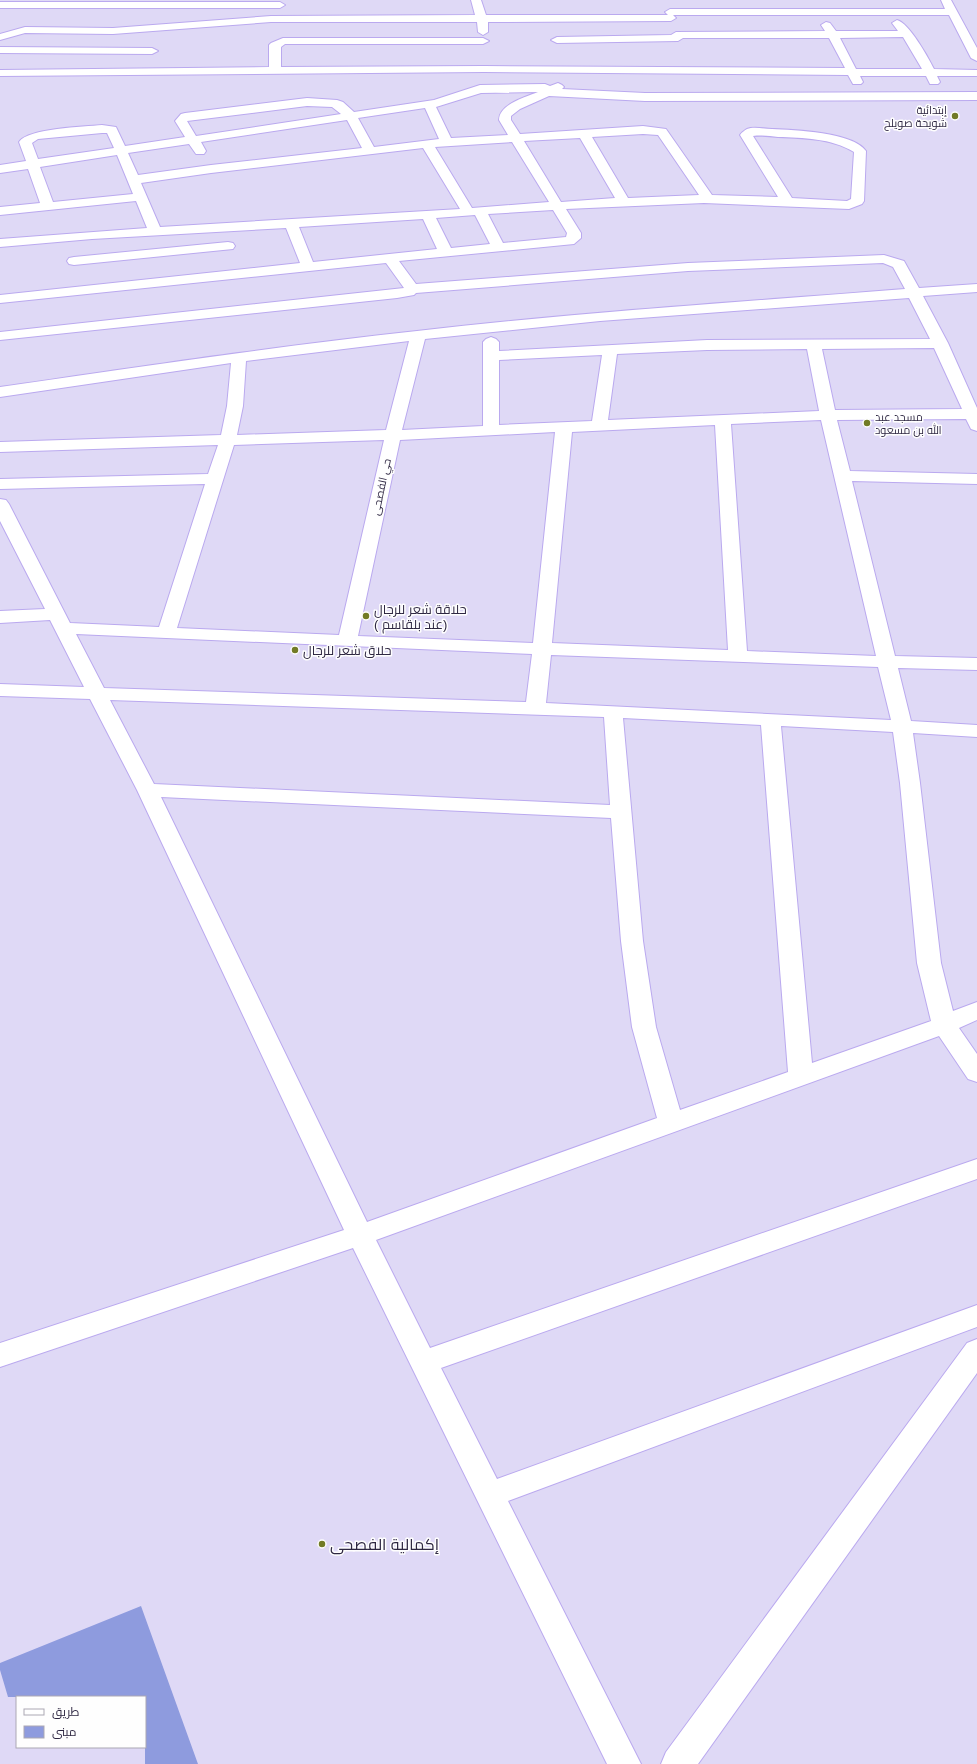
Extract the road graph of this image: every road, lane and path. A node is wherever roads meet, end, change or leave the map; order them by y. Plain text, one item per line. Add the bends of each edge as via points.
1 (667, 0) edge
2 (730, 0) edge
3 (791, 0) edge
4 (855, 0) edge
5 (946, 0) edge
6 (81, 2) edge
7 (277, 3) edge
8 (474, 4) edge
9 (0, 5) edge
10 (291, 5) dead end
11 (550, 6) dead end
12 (596, 6) dead end
13 (738, 12) junction
14 (953, 12) junction
15 (795, 13) junction
16 (817, 13) junction
17 (860, 13) junction
18 (889, 13) junction
19 (671, 15) junction
20 (599, 18) junction
21 (551, 19) junction
22 (271, 20) junction
23 (482, 20) junction
24 (0, 30) edge
25 (25, 30) junction
26 (147, 30) junction
27 (60, 31) junction
28 (907, 34) junction
29 (750, 36) junction
30 (834, 36) junction
31 (0, 37) edge
32 (677, 37) junction
33 (483, 41) junction
34 (559, 48) junction
35 (0, 50) edge
36 (152, 51) junction
37 (772, 57) dead end
38 (977, 58) edge
39 (484, 69) junction
40 (565, 70) junction
41 (275, 71) junction
42 (611, 71) junction
43 (687, 71) junction
44 (702, 71) junction
45 (778, 71) junction
46 (853, 71) junction
47 (151, 72) junction
48 (930, 72) junction
49 (0, 73) edge
50 (977, 73) edge
51 (558, 87) junction
52 (546, 92) junction
53 (711, 96) junction
54 (786, 96) junction
55 (863, 96) junction
56 (940, 96) junction
57 (977, 96) edge
58 (429, 104) junction
59 (351, 116) junction
60 (267, 129) junction
61 (584, 133) junction
62 (515, 137) junction
63 (194, 140) junction
64 (447, 142) junction
65 (427, 144) junction
66 (120, 151) junction
67 (370, 151) junction
68 (287, 160) junction
69 (34, 164) junction
70 (0, 169) edge
71 (212, 169) junction
72 (133, 180) junction
73 (140, 197) junction
74 (708, 199) junction
75 (788, 202) junction
76 (624, 203) junction
77 (48, 206) junction
78 (557, 207) junction
79 (0, 211) edge
80 (475, 212) junction
81 (428, 215) junction
82 (291, 224) junction
83 (223, 227) junction
84 (155, 230) junction
85 (66, 236) junction
86 (0, 243) edge
87 (228, 246) junction
88 (499, 248) junction
89 (446, 252) junction
90 (390, 258) junction
91 (74, 261) junction
92 (308, 266) junction
93 (235, 274) junction
94 (977, 288) edge
95 (412, 289) junction
96 (83, 290) junction
97 (915, 293) junction
98 (0, 298) edge
99 (490, 327) junction
100 (418, 334) junction
101 (0, 336) edge
102 (940, 344) junction
103 (814, 345) junction
104 (610, 349) junction
105 (491, 356) junction
106 (239, 357) junction
107 (0, 392) edge
108 (828, 415) junction
109 (975, 418) edge
110 (723, 419) junction
111 (599, 426) junction
112 (564, 427) junction
113 (491, 431) junction
114 (393, 435) junction
115 (228, 439) junction
116 (0, 447) edge
117 (842, 476) junction
118 (215, 479) junction
119 (977, 479) edge
120 (0, 484) edge
121 (0, 504) edge
122 (6, 528) edge
123 (0, 617) edge
124 (61, 621) junction
125 (166, 633) junction
126 (347, 641) junction
127 (542, 648) junction
128 (738, 656) junction
129 (886, 662) junction
130 (977, 664) edge
131 (0, 690) edge
132 (98, 693) junction
133 (535, 709) junction
134 (613, 711) junction
135 (770, 719) junction
136 (902, 726) junction
137 (977, 731) edge
138 (147, 790) junction
139 (622, 812) junction
140 (977, 1010) edge
141 (944, 1025) junction
142 (977, 1073) edge
143 (801, 1075) junction
144 (671, 1123) junction
145 (977, 1169) edge
146 (360, 1235) junction
147 (977, 1316) edge
148 (977, 1352) edge
149 (0, 1355) edge
150 (423, 1362) junction
151 (490, 1495) junction
152 (624, 1764) edge
153 (678, 1764) edge

1 - 19 street
2 - 13 street
3 - 15 street
4 - 17 street
5 - 14 street
6 - 7 street
6 - 9 street
6 - 27 street
7 - 10 street
7 - 22 street
8 - 23 street
11 - 21 street
12 - 20 street
13 - 15 street
13 - 19 street
13 - 29 street
14 - 18 street
14 - 38 street
15 - 16 street
16 - 17 street
16 - 30 street
17 - 18 street
18 - 28 street
19 - 20 street
19 - 32 street
20 - 21 street
21 - 23 street
21 - 34 street
22 - 23 street
22 - 26 street
23 - 33 street
24 - 25 street
25 - 27 street
25 - 31 street
26 - 27 street
26 - 36 street via 151,37
28 - 30 street
28 - 48 street
29 - 30 street via 766,39
29 - 32 street
30 - 46 street
32 - 34 street
32 - 43 street
33 - 39 street
33 - 41 street via 283,41 275,45
34 - 40 street
35 - 36 street
36 - 47 street
37 - 45 street
39 - 40 street
39 - 41 street
40 - 42 street
41 - 47 street
42 - 43 street
42 - 51 street via 587,81
43 - 44 street
44 - 45 street
44 - 53 street
45 - 46 street
45 - 54 street
46 - 48 street
46 - 55 street
47 - 49 street
48 - 50 street
48 - 56 street
51 - 52 street
51 - 58 street via 480,89
52 - 53 street via 615,96
52 - 62 street via 505,114 505,120
53 - 54 street
54 - 55 street
55 - 56 street
56 - 57 street
58 - 59 street
58 - 64 street
59 - 60 street
59 - 63 street via 339,105 317,101 192,115 181,121
59 - 67 street
60 - 63 street
60 - 68 street
61 - 62 street
61 - 74 street via 643,130 662,132
61 - 76 street
62 - 64 street
62 - 78 street
63 - 66 street
63 - 71 street
64 - 65 street
65 - 67 street
65 - 80 street
66 - 69 street
66 - 69 street via 112,130 107,129 35,136 25,142
66 - 72 street
67 - 68 street
68 - 71 street
69 - 70 street
69 - 77 street
71 - 72 street
72 - 73 street
73 - 77 street
73 - 84 street
74 - 75 street
74 - 76 street
75 - 75 street via 854,204 858,197 860,151 849,143 834,139 747,133
76 - 78 street
77 - 79 street
78 - 80 street
78 - 88 street via 574,233 574,238 561,243
80 - 81 street
80 - 88 street
81 - 82 street
81 - 89 street
82 - 83 street
82 - 92 street
83 - 84 street
83 - 87 street
84 - 85 street
85 - 86 street
85 - 91 street
87 - 91 street
87 - 93 street
88 - 89 street
89 - 90 street
90 - 92 street
90 - 95 street
91 - 96 street
92 - 93 street
93 - 96 street
94 - 97 street
95 - 97 street via 688,267 874,259 899,264
95 - 101 street via 397,294
96 - 98 street
97 - 99 street
97 - 102 street
99 - 100 street
99 - 105 street
100 - 106 street
100 - 114 street, حي الفصحى
102 - 103 street
102 - 109 street
103 - 104 street via 707,345
103 - 108 street
104 - 105 street
104 - 111 street
105 - 113 street
106 - 107 street
106 - 115 street via 235,406
108 - 109 street
108 - 110 street
108 - 117 street
110 - 111 street
110 - 128 street
111 - 112 street
112 - 113 street
112 - 127 street
113 - 114 street
114 - 115 street
114 - 126 street, حي الفصحى
115 - 116 street
115 - 118 street
117 - 119 street
117 - 129 street
118 - 120 street
118 - 125 street
121 - 122 street
122 - 124 street
123 - 124 street
124 - 125 street
124 - 132 street
125 - 126 street
126 - 127 street
127 - 128 street
127 - 133 street
128 - 129 street
129 - 130 street
129 - 136 street
131 - 132 street
132 - 133 street
132 - 138 street
133 - 134 street
134 - 135 street
134 - 139 street
135 - 136 street
135 - 143 street
136 - 137 street
136 - 141 street via 929,963
138 - 139 street
138 - 146 street
139 - 144 street via 632,941 644,1027
140 - 141 street
141 - 142 street
141 - 143 street
143 - 144 street
144 - 146 street
145 - 150 street
146 - 149 street
146 - 150 street
147 - 151 street
148 - 153 street
150 - 151 street
151 - 152 street

